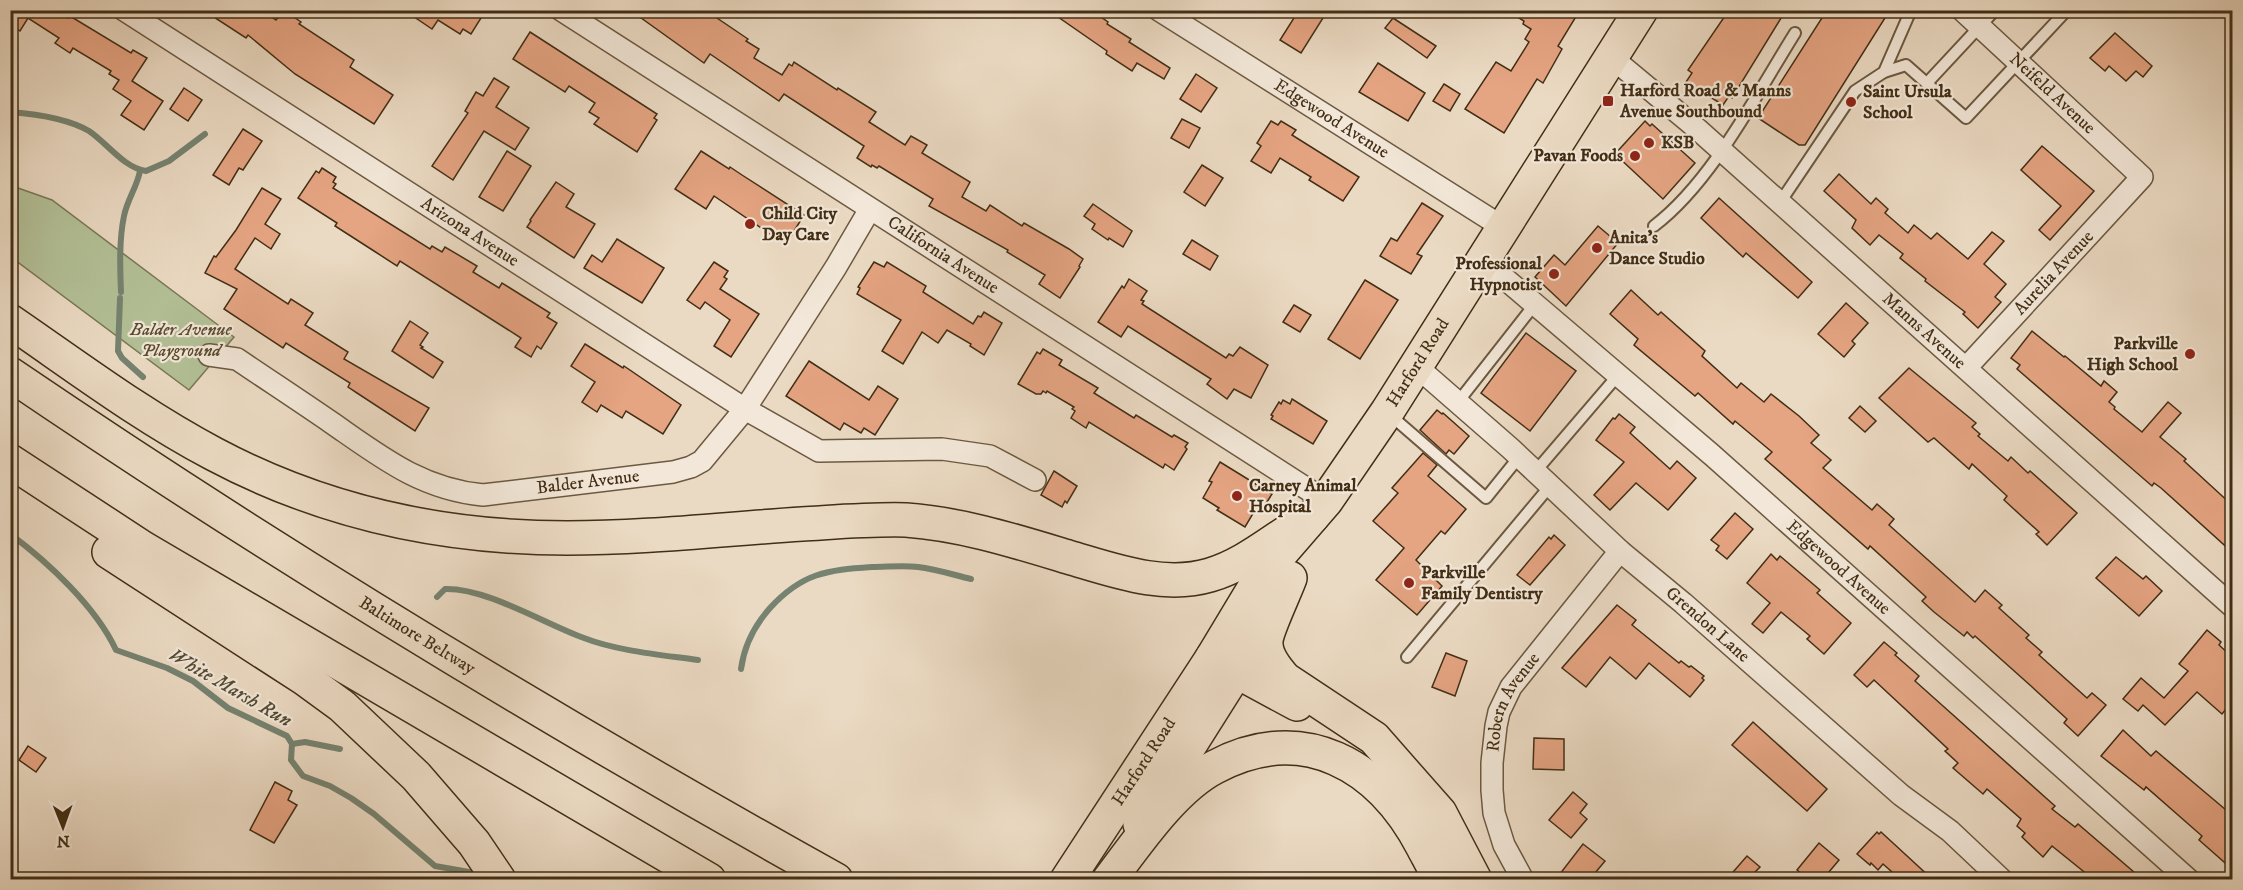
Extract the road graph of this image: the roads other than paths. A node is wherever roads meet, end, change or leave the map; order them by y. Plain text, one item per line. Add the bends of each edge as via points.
1 (124, 10) edge
2 (561, 10) edge
3 (1159, 10) edge
4 (1641, 10) edge
5 (1911, 10) edge
6 (1962, 10) edge
7 (1995, 10) edge
8 (2067, 10) edge
9 (1980, 27) junction
10 (1795, 33) dead end
11 (1611, 57) junction
12 (2018, 63) junction
13 (1884, 72) junction
14 (1927, 83) junction
15 (1721, 151) junction
16 (2142, 177) joint
17 (1779, 204) junction
18 (870, 209) junction
19 (1654, 226) dead end
20 (1504, 228) junction
21 (1483, 260) junction
22 (1535, 304) junction
23 (10, 321) edge
24 (209, 355) dead end
25 (1416, 366) junction
26 (1966, 368) junction
27 (10, 374) edge
28 (1618, 374) junction
29 (1458, 402) junction
30 (745, 409) junction
31 (1387, 412) junction
32 (1519, 457) junction
33 (10, 461) edge
34 (10, 475) edge
35 (1543, 479) junction
36 (1035, 480) dead end
37 (1319, 509) junction
38 (1620, 551) junction
39 (1290, 579) junction
40 (2232, 606) edge
41 (1407, 657) dead end
42 (1224, 665) junction
43 (1389, 754) junction
44 (499, 879) edge
45 (709, 879) edge
46 (836, 879) edge
47 (1067, 879) edge
48 (1104, 879) edge
49 (1109, 879) edge
50 (1439, 879) edge
51 (1475, 879) edge
52 (1523, 879) edge
53 (2002, 879) edge
54 (2189, 879) edge

1 - 30 street, Arizona Avenue
2 - 18 street, California Avenue
3 - 20 street, Edgewood Avenue
4 - 11 main road, Harford Road
5 - 13 lane
6 - 9 street, Neifeld Avenue
7 - 9 lane
8 - 12 lane
9 - 12 street, Neifeld Avenue
9 - 14 lane
10 - 15 lane
11 - 15 street, Manns Avenue
11 - 20 main road, Harford Road
12 - 14 lane via 1966,118
12 - 16 street, Neifeld Avenue
13 - 14 lane via 1906,65
13 - 17 lane via 1855,91
15 - 17 street, Manns Avenue
15 - 19 lane via 1707,172
16 - 26 street, Aurelia Avenue
17 - 26 street, Manns Avenue
18 - 30 street, Balder Avenue
18 - 37 street, California Avenue
20 - 21 main road, Harford Road
21 - 22 street, Edgewood Avenue
21 - 25 main road, Harford Road
22 - 28 street, Edgewood Avenue
22 - 29 lane
23 - 37 main road via 149,415 241,467 341,507 449,531 500,537 569,538 905,520 994,535 1145,578 1177,580 1206,577 1232,568
24 - 30 street, Balder Avenue via 237,359 396,466 428,483 476,495 603,482 692,467 709,454
25 - 29 street, Grendon Lane
25 - 31 main road, Harford Road
26 - 40 street, Manns Avenue
27 - 46 main road, Baltimore Beltway via 434,648
28 - 35 lane
28 - 54 street, Edgewood Avenue
29 - 32 street, Grendon Lane
30 - 36 street, Arizona Avenue via 819,451 942,449 990,456
31 - 32 lane via 1486,498
31 - 37 main road, Harford Road
32 - 35 street, Grendon Lane
33 - 45 main road via 143,548
34 - 44 main road via 126,564 342,706 416,776 474,843
35 - 38 street, Grendon Lane
35 - 41 lane
37 - 39 main road, Harford Road
37 - 42 main road, Harford Road via 1262,575
38 - 52 street, Robern Avenue via 1511,687 1499,712 1492,763 1494,813 1504,845
38 - 53 street, Grendon Lane
39 - 42 main road, Harford Road
39 - 43 main road via 1266,641 1275,667 1285,679 1374,738
42 - 43 main road
42 - 47 main road, Harford Road
42 - 48 main road, Harford Road
43 - 51 main road via 1440,813
49 - 50 main road via 1185,789 1214,767 1272,748 1326,754 1366,775 1402,813

